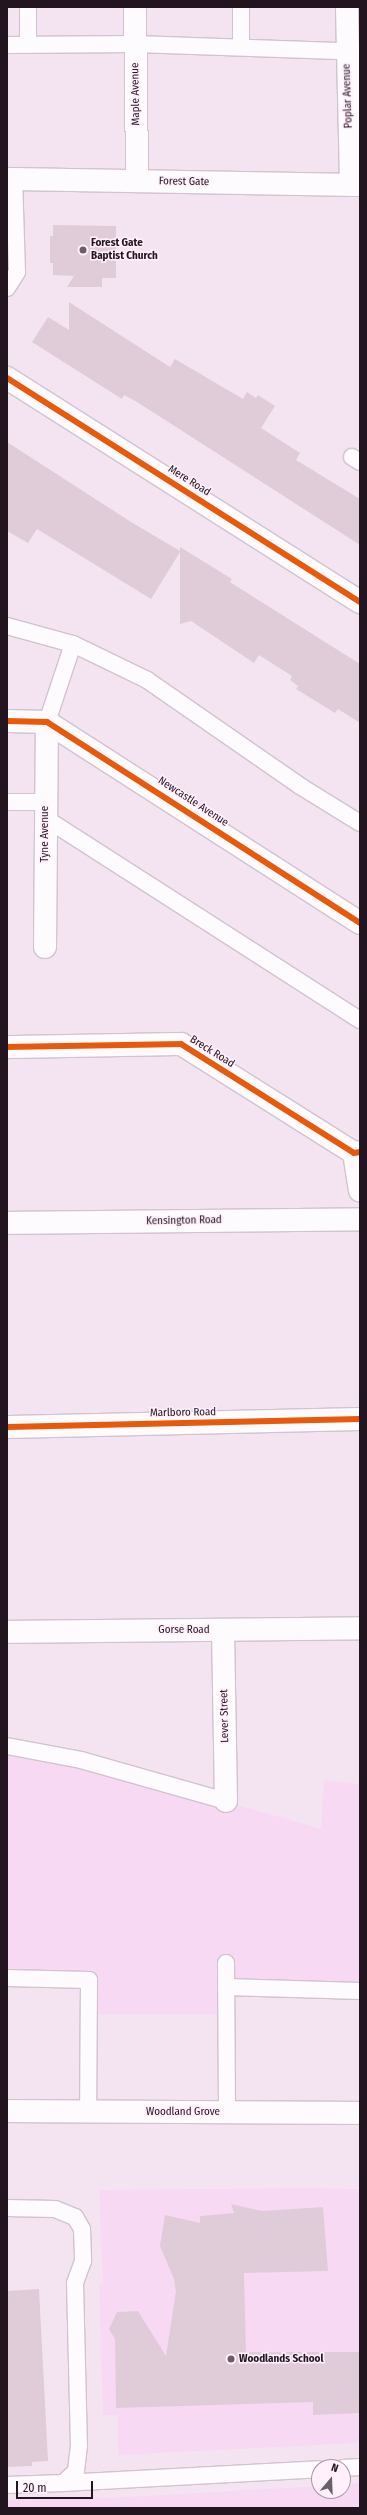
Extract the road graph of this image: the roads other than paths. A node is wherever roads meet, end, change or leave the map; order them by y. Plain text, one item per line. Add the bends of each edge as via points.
1 (28, 7) edge
2 (135, 7) edge
3 (241, 7) edge
4 (347, 7) edge
5 (135, 44) junction
6 (7, 45) edge
7 (28, 46) junction
8 (241, 47) junction
9 (353, 51) edge
10 (10, 179) edge
11 (137, 181) junction
12 (355, 185) edge
13 (7, 288) edge
14 (7, 378) edge
15 (360, 602) edge
16 (7, 626) edge
17 (73, 644) junction
18 (7, 721) edge
19 (47, 722) junction
20 (7, 802) edge
21 (46, 810) junction
22 (360, 823) edge
23 (360, 922) edge
24 (45, 947) dead end
25 (360, 1020) edge
26 (7, 1048) edge
27 (357, 1152) edge
28 (360, 1191) edge
29 (360, 1219) edge
30 (7, 1223) edge
31 (360, 1419) edge
32 (7, 1427) edge
33 (360, 1628) edge
34 (223, 1630) junction
35 (7, 1632) edge
36 (7, 1746) edge
37 (226, 1801) joint
38 (226, 1963) dead end
39 (7, 1978) edge
40 (226, 1987) junction
41 (360, 1991) edge
42 (7, 2111) edge
43 (88, 2111) junction
44 (227, 2112) junction
45 (360, 2113) edge
46 (7, 2208) edge
47 (311, 2469) edge
48 (63, 2483) junction
49 (7, 2485) edge

1 - 7 lane
2 - 5 street, Maple Avenue
3 - 8 lane
4 - 9 street, Poplar Avenue
5 - 7 lane
5 - 8 lane
5 - 11 street, Maple Avenue
6 - 7 lane
8 - 9 lane
9 - 12 street, Poplar Avenue
10 - 11 street, Forest Gate
10 - 13 lane via 17,272
11 - 12 street, Forest Gate
14 - 15 street, Mere Road
16 - 17 lane
17 - 19 lane
17 - 22 lane via 147,680 300,786
18 - 19 street
19 - 21 street, Tyne Avenue
19 - 23 street, Newcastle Avenue
20 - 21 lane
21 - 24 street, Tyne Avenue
21 - 25 lane
26 - 27 street, Breck Road via 180,1044
27 - 28 street
29 - 30 street, Kensington Road
31 - 32 street, Marlboro Road
33 - 34 street, Gorse Road
34 - 35 street, Gorse Road
34 - 37 street, Lever Street
36 - 37 lane via 81,1760
38 - 40 lane
39 - 43 lane via 89,1980
40 - 41 lane
40 - 44 lane
42 - 43 street, Woodland Grove
43 - 44 street, Woodland Grove
44 - 45 street, Woodland Grove
46 - 48 lane via 55,2209 75,2217 82,2229 83,2261 75,2283 79,2446 76,2471
47 - 48 lane
48 - 49 lane

